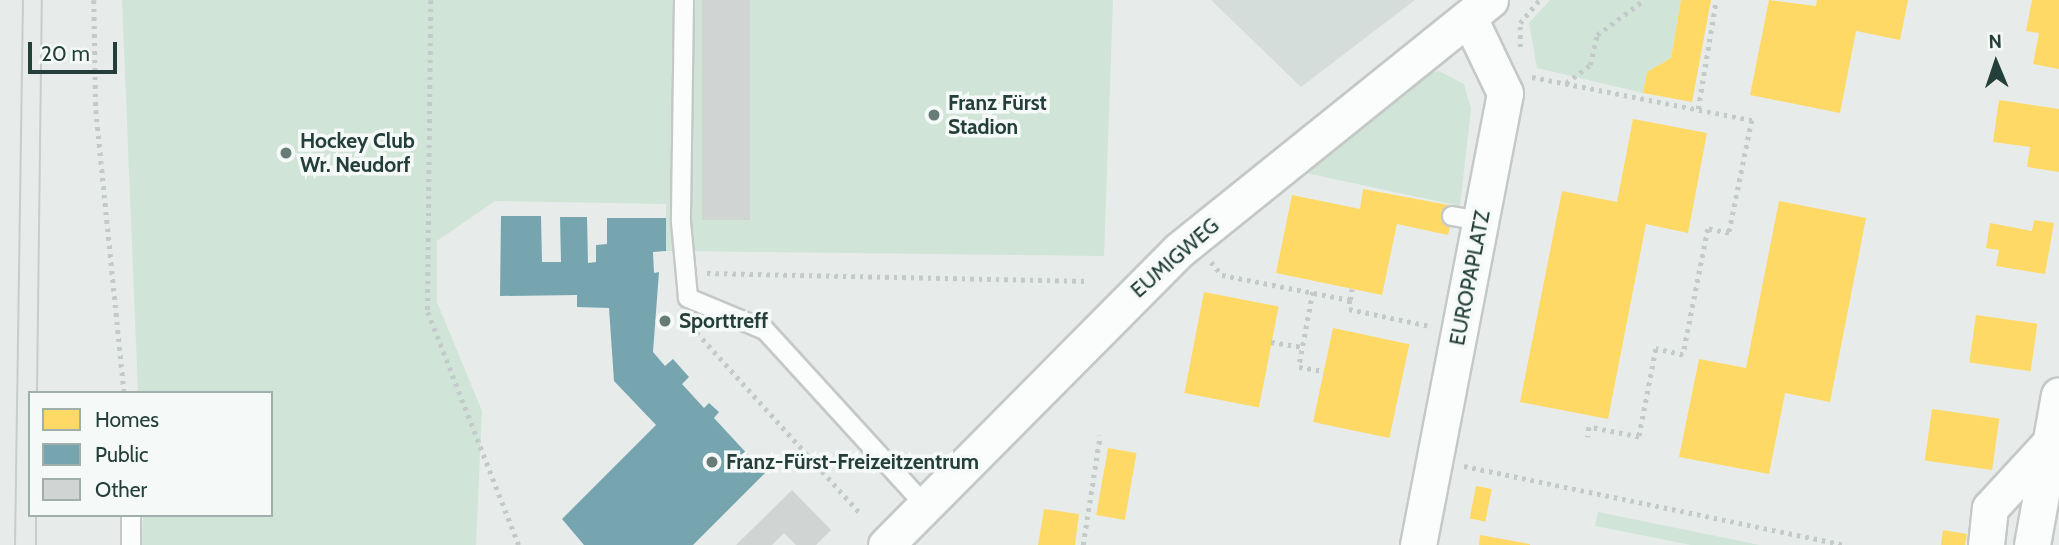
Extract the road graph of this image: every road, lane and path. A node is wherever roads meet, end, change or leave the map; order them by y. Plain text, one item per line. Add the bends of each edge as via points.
1 (94, 0) edge
2 (431, 0) edge
3 (684, 0) edge
4 (1644, 0) edge
5 (1716, 0) edge
6 (1479, 9) edge
7 (1528, 76) dead end
8 (1566, 83) junction
9 (1698, 109) junction
10 (1192, 240) junction
11 (685, 273) junction
12 (1089, 281) dead end
13 (1352, 289) dead end
14 (1313, 292) junction
15 (688, 299) junction
16 (1350, 300) junction
17 (1460, 332) junction
18 (1270, 342) dead end
19 (1303, 347) junction
20 (1324, 371) dead end
21 (124, 391) edge
22 (2059, 395) edge
23 (1100, 435) dead end
24 (1588, 437) dead end
25 (2051, 442) junction
26 (1462, 466) dead end
27 (925, 505) junction
28 (859, 512) dead end
29 (131, 517) edge
30 (131, 545) edge
31 (519, 545) edge
32 (886, 545) edge
33 (1083, 545) edge
34 (1418, 545) edge
35 (1847, 545) edge
36 (1986, 545) edge
37 (2032, 545) edge

1 - 21 path via 96,110
2 - 31 path via 428,313
3 - 11 lane
4 - 8 path via 1597,35 1590,65
5 - 9 path
6 - 10 street, EUMIGWEG
6 - 17 street, EUROPAPLATZ via 1505,93 1466,218
7 - 8 path
8 - 9 path
9 - 24 path via 1752,120 1729,233 1708,229 1683,355 1656,349 1639,437 1589,428
10 - 14 path via 1222,275
10 - 27 street, EUMIGWEG
11 - 12 path
11 - 15 lane
13 - 16 path
14 - 16 path
14 - 19 path
15 - 27 lane via 765,330
15 - 28 path via 690,325
16 - 17 path via 1349,309
17 - 34 street, EUROPAPLATZ
18 - 19 path
19 - 20 path via 1299,367
22 - 25 street
23 - 33 path
25 - 36 street via 1990,508
25 - 37 street
26 - 35 path
27 - 32 street, EUMIGWEG
29 - 30 lane

